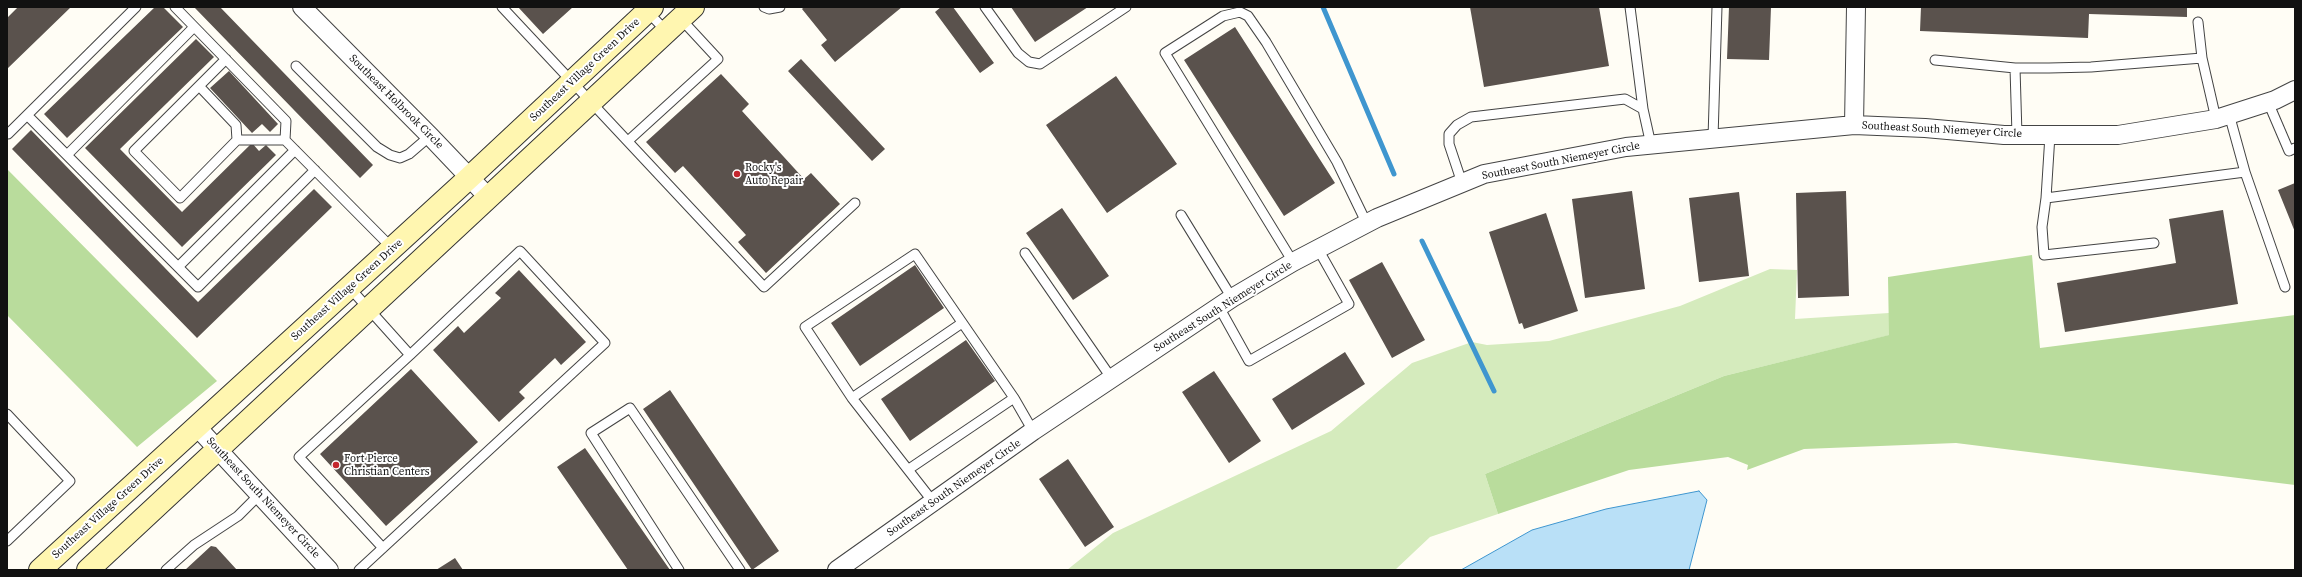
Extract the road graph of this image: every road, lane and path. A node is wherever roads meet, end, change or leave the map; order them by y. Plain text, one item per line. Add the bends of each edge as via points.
1 (136, 7) edge
2 (175, 7) edge
3 (302, 7) edge
4 (502, 7) edge
5 (764, 7) edge
6 (780, 7) edge
7 (985, 7) edge
8 (1126, 7) edge
9 (1630, 7) edge
10 (1717, 7) edge
11 (1856, 7) edge
12 (648, 8) edge
13 (680, 19) edge
14 (2198, 22) dead end
15 (194, 27) junction
16 (2202, 58) junction
17 (226, 59) junction
18 (1935, 60) dead end
19 (296, 66) dead end
20 (2015, 68) junction
21 (572, 82) junction
22 (199, 86) junction
23 (2295, 90) edge
24 (591, 102) junction
25 (2268, 102) junction
26 (1643, 109) junction
27 (27, 115) junction
28 (2222, 117) junction
29 (1854, 125) junction
30 (8, 134) dead end
31 (2017, 135) junction
32 (2050, 135) junction
33 (430, 136) junction
34 (1714, 138) junction
35 (238, 140) junction
36 (285, 140) junction
37 (628, 142) junction
38 (1651, 145) junction
39 (2295, 148) edge
40 (295, 150) junction
41 (67, 155) junction
42 (315, 170) junction
43 (2245, 172) junction
44 (470, 177) junction
45 (1462, 183) junction
46 (489, 198) junction
47 (2046, 198) junction
48 (855, 204) dead end
49 (1181, 215) dead end
50 (1367, 224) junction
51 (2154, 243) dead end
52 (392, 248) junction
53 (1318, 249) junction
54 (1025, 253) dead end
55 (1293, 262) junction
56 (178, 267) junction
57 (349, 287) junction
58 (2285, 287) dead end
59 (1225, 303) junction
60 (368, 309) junction
61 (962, 323) junction
62 (410, 354) junction
63 (1112, 379) junction
64 (852, 398) junction
65 (1014, 398) junction
66 (7, 414) edge
67 (197, 427) junction
68 (1033, 432) junction
69 (218, 448) junction
70 (909, 469) junction
71 (260, 494) junction
72 (934, 503) junction
73 (7, 541) edge
74 (384, 548) junction
75 (40, 570) edge
76 (88, 570) edge
77 (166, 570) edge
78 (329, 570) edge
79 (359, 570) edge
80 (680, 570) edge
81 (740, 570) edge
82 (837, 570) edge

1 - 27 lane
2 - 15 lane
3 - 33 street, Southeast Holbrook Circle
4 - 21 lane
5 - 6 lane
7 - 8 lane via 1018,53 1029,62 1040,64
9 - 26 lane
10 - 34 lane
11 - 29 street
12 - 13 lane
12 - 21 street, Southeast Village Green Drive
13 - 24 street
13 - 37 lane via 718,59
14 - 16 lane
15 - 17 lane
15 - 41 lane
16 - 20 lane via 2091,67
16 - 28 lane
17 - 22 lane
17 - 36 lane via 286,121
18 - 20 lane
19 - 33 lane via 377,147 390,155 400,158 409,154
20 - 31 lane
21 - 24 lane
21 - 44 street, Southeast Village Green Drive
22 - 35 lane via 236,125
22 - 35 lane via 134,151 180,198
23 - 25 street, Southeast South Niemeyer Circle
24 - 37 lane
24 - 46 street
25 - 28 street, Southeast South Niemeyer Circle
25 - 39 lane via 2289,151
26 - 38 lane
26 - 45 lane via 1625,99 1471,117 1457,125 1449,134 1449,144
27 - 30 lane
27 - 41 lane
28 - 32 street, Southeast South Niemeyer Circle via 2118,135
28 - 43 lane
29 - 31 street, Southeast South Niemeyer Circle
29 - 34 street, Southeast South Niemeyer Circle
31 - 32 street, Southeast South Niemeyer Circle
32 - 47 lane
33 - 44 street, Southeast Holbrook Circle
34 - 38 street, Southeast South Niemeyer Circle
35 - 36 lane
36 - 40 lane
37 - 48 lane via 764,287
38 - 45 street, Southeast South Niemeyer Circle via 1626,147 1484,174
40 - 42 lane
40 - 56 lane
41 - 56 lane
42 - 52 lane
42 - 56 lane via 198,287
43 - 47 lane
43 - 58 lane
44 - 46 street, Southeast Holbrook Circle
44 - 52 street, Southeast Village Green Drive
45 - 50 street, Southeast South Niemeyer Circle
46 - 60 street
47 - 51 lane via 2042,227 2044,255
49 - 59 lane
50 - 53 street, Southeast South Niemeyer Circle
50 - 55 lane via 1337,162 1266,42 1248,16 1240,12 1224,16 1165,53
52 - 57 street, Southeast Village Green Drive
53 - 55 street, Southeast South Niemeyer Circle
53 - 59 lane via 1349,304 1249,361
54 - 63 lane
55 - 59 street, Southeast South Niemeyer Circle
57 - 60 lane
57 - 67 street, Southeast Village Green Drive
59 - 63 street, Southeast South Niemeyer Circle
60 - 62 lane
60 - 69 street
61 - 64 lane
61 - 64 lane via 915,254 804,327
61 - 65 lane
62 - 74 lane via 300,458
62 - 74 lane via 520,251 605,343
63 - 68 street, Southeast South Niemeyer Circle
64 - 70 lane
65 - 68 lane
65 - 70 lane
66 - 73 lane via 70,480
67 - 69 street, Southeast South Niemeyer Circle
67 - 75 street, Southeast Village Green Drive
68 - 72 street, Southeast South Niemeyer Circle
69 - 71 street, Southeast South Niemeyer Circle
69 - 76 street
70 - 72 lane
71 - 77 lane via 238,516 194,545
71 - 78 street, Southeast South Niemeyer Circle
72 - 82 street, Southeast South Niemeyer Circle
74 - 79 lane
80 - 81 lane via 592,433 630,408

